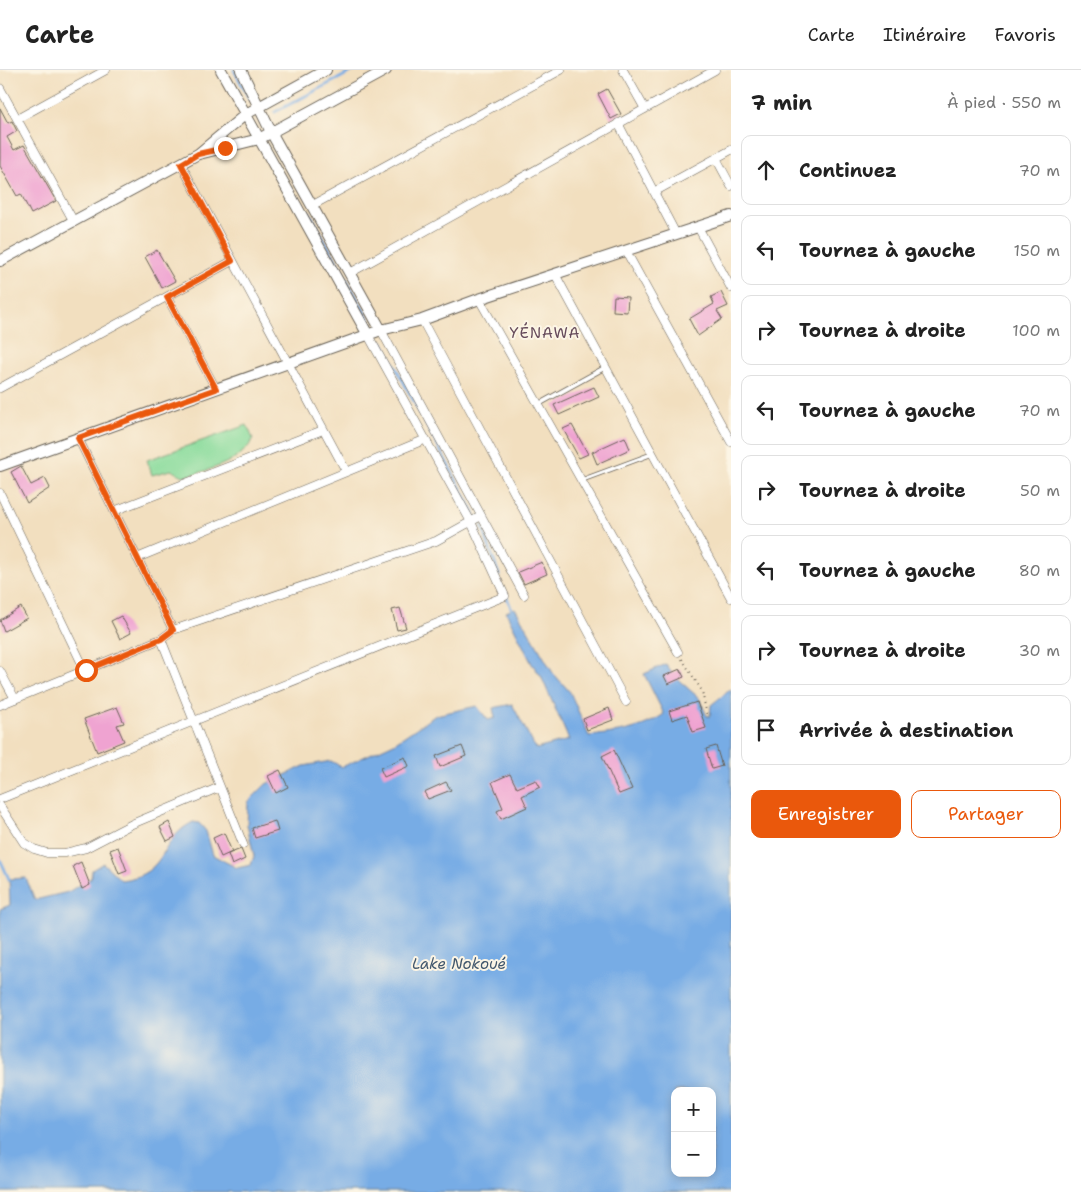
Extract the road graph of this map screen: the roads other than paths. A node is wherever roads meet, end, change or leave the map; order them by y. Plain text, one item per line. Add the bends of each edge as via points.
1 (106, 70) edge
2 (221, 70) edge
3 (241, 70) edge
4 (326, 70) edge
5 (386, 70) edge
6 (561, 70) edge
7 (624, 70) edge
8 (715, 70) edge
9 (0, 88) edge
10 (260, 106) junction
11 (646, 109) junction
12 (246, 114) junction
13 (17, 119) junction
14 (618, 123) junction
15 (271, 132) junction
16 (259, 139) junction
17 (731, 150) edge
18 (198, 154) junction
19 (716, 158) junction
20 (181, 164) junction
21 (731, 186) edge
22 (654, 192) junction
23 (313, 205) junction
24 (731, 216) edge
25 (74, 222) junction
26 (698, 227) junction
27 (676, 234) junction
28 (626, 250) junction
29 (0, 261) edge
30 (232, 261) junction
31 (350, 273) junction
32 (554, 274) junction
33 (731, 288) edge
34 (167, 297) junction
35 (479, 299) junction
36 (422, 320) junction
37 (381, 330) junction
38 (368, 335) junction
39 (286, 364) junction
40 (606, 367) junction
41 (0, 388) edge
42 (216, 389) junction
43 (539, 404) junction
44 (323, 430) junction
45 (78, 438) junction
46 (424, 440) junction
47 (731, 442) edge
48 (652, 454) junction
49 (0, 466) edge
50 (346, 471) junction
51 (581, 480) junction
52 (0, 493) edge
53 (114, 511) junction
54 (481, 516) junction
55 (471, 522) junction
56 (137, 558) junction
57 (524, 595) dead end
58 (731, 598) edge
59 (173, 630) junction
60 (161, 639) junction
61 (678, 652) road end
62 (86, 670) junction
63 (0, 671) edge
64 (15, 699) junction
65 (626, 702) dead end
66 (0, 706) edge
67 (193, 720) junction
68 (220, 787) junction
69 (0, 799) edge
70 (0, 806) edge
71 (243, 844) dead end

1 - 13 street
2 - 12 street
3 - 10 street
4 - 10 street
5 - 15 street
6 - 23 street
7 - 11 street
8 - 11 street
9 - 13 street
10 - 12 street
10 - 15 street
11 - 14 street
12 - 16 street
12 - 18 street
13 - 25 street
14 - 22 street
14 - 31 street
15 - 16 street
15 - 23 street
16 - 18 street
16 - 38 street
17 - 19 street
18 - 20 street
19 - 21 street
19 - 22 street
20 - 25 street
20 - 30 street
22 - 27 street
23 - 31 street
24 - 26 street
25 - 29 street
26 - 27 street
26 - 33 street
27 - 28 street
28 - 32 street
28 - 47 street
30 - 34 street
30 - 39 street
31 - 37 street
32 - 35 street
32 - 40 street
34 - 41 street
34 - 42 street
35 - 36 street
35 - 43 street
36 - 37 street
36 - 65 street
37 - 38 street
37 - 54 street
38 - 39 street
38 - 46 street
39 - 42 street
39 - 44 street
40 - 43 lane
40 - 48 street
42 - 45 street
43 - 51 street
44 - 50 street
44 - 53 street
45 - 49 street
45 - 53 street
46 - 50 street
46 - 55 street
48 - 51 lane
48 - 58 street
50 - 56 street
51 - 61 street
52 - 62 street
53 - 56 street
54 - 55 street
54 - 57 street
55 - 59 street via 436,541
55 - 67 street via 505,596
56 - 59 street
59 - 60 street
60 - 62 street
60 - 67 street
62 - 64 street
63 - 64 street
64 - 66 street
67 - 68 street
67 - 69 street
68 - 70 street via 132,824 86,848 65,853 47,853 24,843
68 - 71 street

